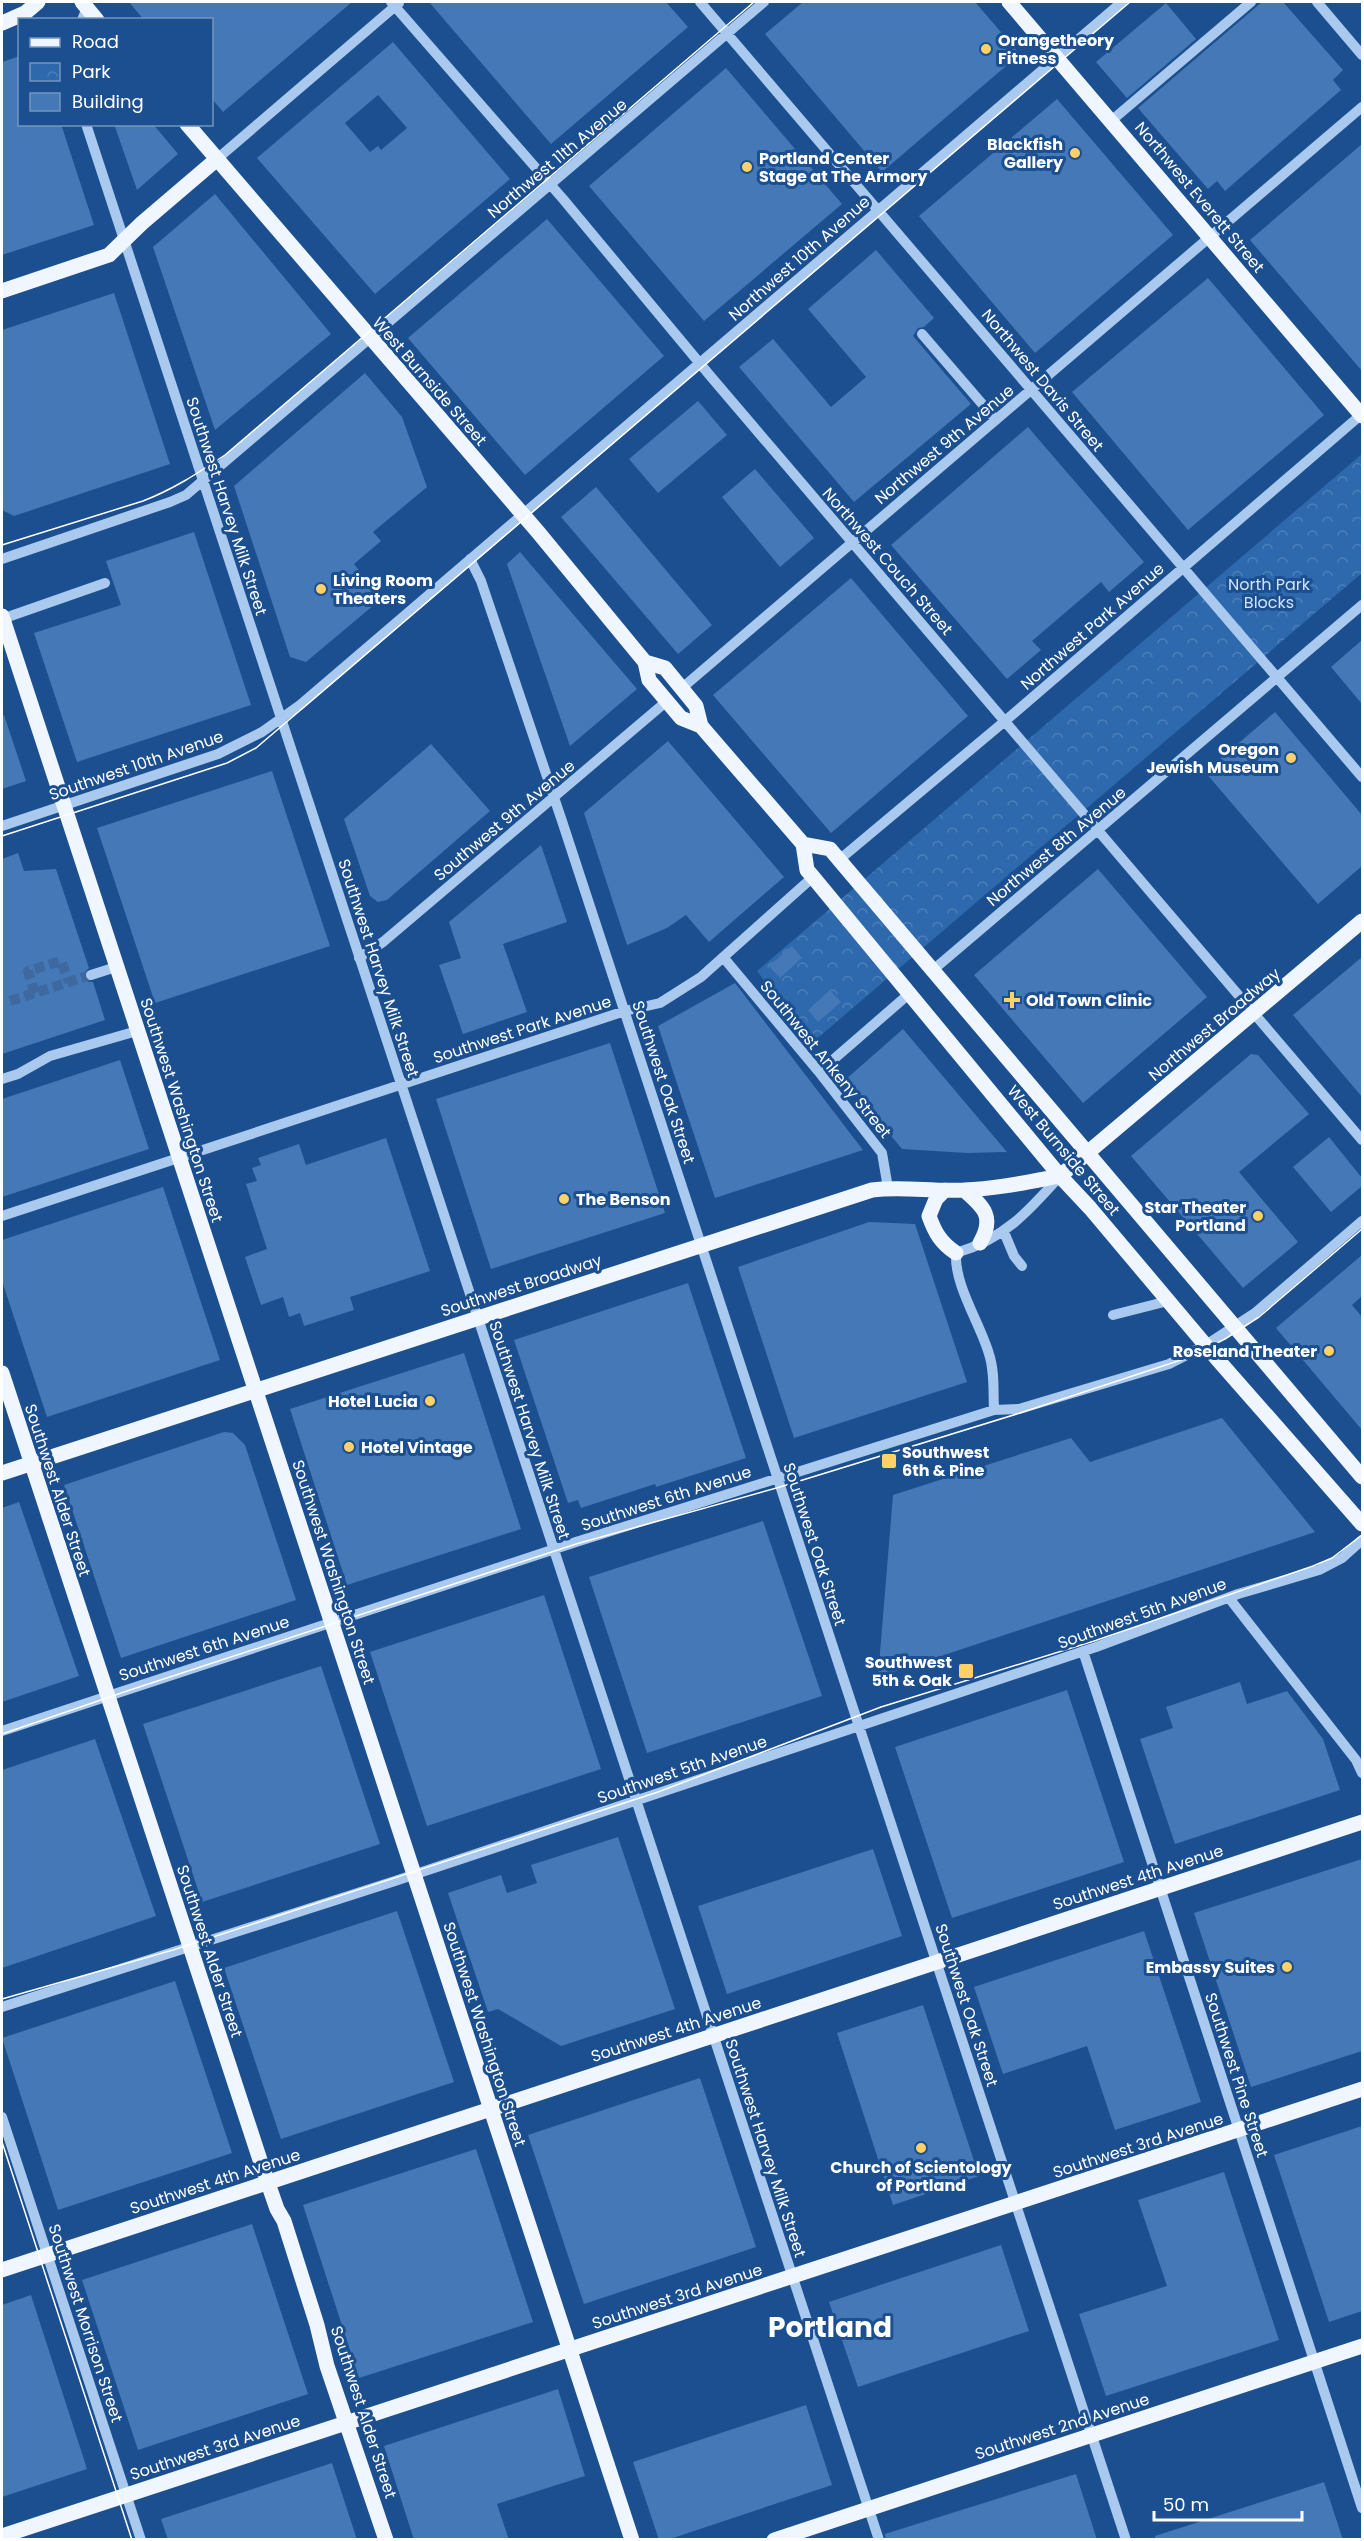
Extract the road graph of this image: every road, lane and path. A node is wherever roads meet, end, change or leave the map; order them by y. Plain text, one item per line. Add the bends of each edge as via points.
1 (38, 2) edge
2 (700, 2) edge
3 (764, 2) edge
4 (1009, 2) edge
5 (1122, 2) edge
6 (1251, 2) edge
7 (1317, 2) edge
8 (395, 3) edge
9 (2, 23) edge
10 (727, 33) junction
11 (1362, 55) edge
12 (1057, 57) junction
13 (1362, 107) edge
14 (1111, 121) junction
15 (88, 126) edge
16 (189, 126) edge
17 (217, 159) junction
18 (550, 184) junction
19 (878, 210) junction
20 (1210, 237) junction
21 (125, 239) junction
22 (2, 291) edge
23 (922, 333) dead end
24 (369, 338) junction
25 (699, 363) junction
26 (1032, 389) junction
27 (1362, 415) edge
28 (996, 420) junction
29 (202, 481) junction
30 (522, 514) junction
31 (852, 543) junction
32 (2, 559) edge
33 (470, 559) junction
34 (1183, 567) junction
35 (105, 584) dead end
36 (1362, 604) edge
37 (2, 617) edge
38 (645, 662) junction
39 (1277, 677) junction
40 (682, 688) junction
41 (667, 701) junction
42 (281, 719) junction
43 (1005, 721) junction
44 (700, 726) junction
45 (1362, 777) edge
46 (554, 799) junction
47 (63, 805) junction
48 (2, 826) edge
49 (1098, 830) junction
50 (803, 844) junction
51 (839, 860) junction
52 (813, 877) junction
53 (1362, 921) edge
54 (723, 957) junction
55 (359, 958) junction
56 (116, 967) junction
57 (933, 970) junction
58 (91, 975) tunnel mouth
59 (910, 993) junction
60 (625, 1011) junction
61 (1255, 1013) junction
62 (137, 1031) junction
63 (819, 1072) junction
64 (2, 1079) edge
65 (401, 1085) junction
66 (1362, 1140) edge
67 (1087, 1154) junction
68 (179, 1157) junction
69 (1060, 1176) junction
70 (888, 1188) junction
71 (945, 1190) junction
72 (964, 1190) junction
73 (2, 1216) edge
74 (1362, 1221) edge
75 (1004, 1232) junction
76 (980, 1243) junction
77 (701, 1245) junction
78 (956, 1252) junction
79 (1022, 1266) dead end
80 (1168, 1300) junction
81 (1113, 1315) dead end
82 (478, 1318) junction
83 (1235, 1328) junction
84 (1206, 1345) junction
85 (2, 1373) edge
86 (255, 1390) junction
87 (994, 1410) junction
88 (30, 1464) junction
89 (2, 1473) edge
90 (778, 1478) junction
91 (1362, 1478) edge
92 (1362, 1524) edge
93 (1362, 1540) edge
94 (554, 1550) junction
95 (1229, 1598) junction
96 (332, 1622) junction
97 (1083, 1651) junction
98 (107, 1695) junction
99 (859, 1725) junction
100 (2, 1731) edge
101 (1362, 1773) edge
102 (636, 1801) junction
103 (1362, 1822) edge
104 (414, 1874) junction
105 (1161, 1889) junction
106 (190, 1947) junction
107 (937, 1962) junction
108 (2, 2007) edge
109 (713, 2036) junction
110 (1362, 2090) edge
111 (491, 2109) junction
112 (2, 2117) edge
113 (1239, 2130) junction
114 (268, 2182) junction
115 (1016, 2204) junction
116 (48, 2255) junction
117 (2, 2270) edge
118 (792, 2277) junction
119 (1362, 2346) edge
120 (570, 2351) junction
121 (1315, 2362) junction
122 (347, 2423) junction
123 (1091, 2435) junction
124 (126, 2496) junction
125 (1362, 2508) edge
126 (869, 2509) junction
127 (2, 2536) edge
128 (141, 2540) edge
129 (386, 2540) edge
130 (632, 2540) edge
131 (774, 2540) edge
132 (879, 2540) edge
133 (1126, 2540) edge

1 - 9 main road
2 - 10 street, Northwest Davis Street
3 - 10 street, Northwest 11th Avenue
4 - 12 main road, Northwest Everett Street
5 - 12 street, Northwest 10th Avenue
6 - 14 street
7 - 11 street
8 - 17 street
8 - 18 street, Northwest Couch Street
10 - 18 street, Northwest 11th Avenue
10 - 19 street, Northwest Davis Street
12 - 14 main road, Northwest Everett Street
12 - 19 street, Northwest 10th Avenue
13 - 20 street, Northwest 9th Avenue
14 - 20 main road, Northwest Everett Street
15 - 21 street, Southwest Harvey Milk Street
16 - 17 main road, West Burnside Street
17 - 21 main road
17 - 24 main road, West Burnside Street
18 - 24 street, Northwest 11th Avenue
18 - 25 street, Northwest Couch Street
19 - 25 street, Northwest 10th Avenue
19 - 26 street, Northwest Davis Street
20 - 26 street, Northwest 9th Avenue
20 - 27 main road, Northwest Everett Street
21 - 22 main road via 98,260
21 - 29 street, Southwest Harvey Milk Street
23 - 28 street
24 - 29 street, Northwest 11th Avenue
24 - 30 main road, West Burnside Street
25 - 30 street, Northwest 10th Avenue
25 - 31 street, Northwest Couch Street
26 - 28 street, Northwest 9th Avenue
26 - 34 street, Northwest Davis Street
27 - 34 street, Northwest Park Avenue
28 - 31 street, Northwest 9th Avenue
29 - 32 street, Northwest 11th Avenue via 177,500
29 - 42 street, Southwest Harvey Milk Street
30 - 33 street, Southwest 10th Avenue
30 - 38 main road, West Burnside Street
31 - 40 street, Northwest 9th Avenue
31 - 43 street, Northwest Couch Street
33 - 42 street, Southwest 10th Avenue
33 - 46 street, Southwest Oak Street via 481,581
34 - 39 street, Northwest Davis Street
34 - 43 street, Northwest Park Avenue
35 - 37 street
36 - 39 street, Northwest 8th Avenue
37 - 47 main road, Southwest Washington Street
38 - 40 main road, West Burnside Street via 665,668
38 - 41 main road, West Burnside Street via 650,680
39 - 45 street, Northwest Davis Street
39 - 49 street, Northwest 8th Avenue
40 - 44 main road, West Burnside Street via 696,705
41 - 44 main road, West Burnside Street via 681,718
41 - 46 street, Southwest 9th Avenue
42 - 47 street, Southwest 10th Avenue via 218,754
42 - 55 street, Southwest Harvey Milk Street
43 - 49 street, Northwest Couch Street
43 - 51 street, Northwest Park Avenue
44 - 50 main road, West Burnside Street
46 - 55 street, Southwest 9th Avenue
46 - 60 street, Southwest Oak Street
47 - 48 street, Southwest 10th Avenue
47 - 56 main road, Southwest Washington Street
49 - 57 street, Northwest 8th Avenue
49 - 61 street, Northwest Couch Street
50 - 51 main road, West Burnside Street via 830,849
50 - 52 main road, West Burnside Street via 807,870
51 - 57 main road, West Burnside Street
52 - 54 street, Southwest Park Avenue
52 - 59 main road, West Burnside Street
53 - 61 main road, Northwest Broadway
54 - 60 street, Southwest Park Avenue via 701,977 660,1003
54 - 63 street, Southwest Ankeny Street
55 - 65 street, Southwest Harvey Milk Street
56 - 58 street
56 - 62 main road, Southwest Washington Street
57 - 67 main road, West Burnside Street
59 - 63 street
59 - 69 main road, West Burnside Street
60 - 65 street, Southwest Park Avenue
60 - 77 street, Southwest Oak Street
61 - 66 street, Northwest Couch Street
61 - 67 main road, Northwest Broadway
62 - 64 street via 50,1056
62 - 68 main road, Southwest Washington Street
63 - 70 street, Southwest Ankeny Street via 882,1153
65 - 68 street, Southwest Park Avenue
65 - 82 street, Southwest Harvey Milk Street
67 - 69 main road, Southwest Broadway
67 - 83 main road, West Burnside Street
68 - 73 street, Southwest Park Avenue
68 - 86 main road, Southwest Washington Street
69 - 72 main road, Southwest Broadway
69 - 75 street, Southwest Broadway via 1021,1220
69 - 80 main road, West Burnside Street
70 - 71 main road, Southwest Broadway
70 - 77 main road, Southwest Broadway
71 - 72 main road, Southwest Broadway
71 - 78 main road via 929,1216 936,1234
72 - 76 main road via 986,1213 987,1231
74 - 83 street, Southwest 6th Avenue
75 - 76 street, Southwest Broadway
75 - 79 street
76 - 78 street, Southwest Broadway
77 - 82 main road, Southwest Broadway
77 - 90 street, Southwest Oak Street
78 - 87 street via 958,1269 992,1365
80 - 81 street
80 - 84 main road, West Burnside Street
82 - 86 main road, Southwest Broadway
82 - 94 street, Southwest Harvey Milk Street
83 - 84 street, Southwest 6th Avenue
83 - 91 main road, West Burnside Street
84 - 87 street, Southwest 6th Avenue via 1169,1364 1049,1401 1019,1409
84 - 92 main road, West Burnside Street
85 - 88 main road, Southwest Alder Street
86 - 88 main road, Southwest Broadway
86 - 96 main road, Southwest Washington Street
87 - 90 street, Southwest 6th Avenue
88 - 89 main road, Southwest Broadway
88 - 98 main road, Southwest Alder Street
90 - 94 street, Southwest 6th Avenue
90 - 99 street, Southwest Oak Street
93 - 95 street, Southwest 5th Avenue via 1342,1558 1319,1570
94 - 96 street, Southwest 6th Avenue
94 - 102 street, Southwest Harvey Milk Street
95 - 97 street, Southwest 5th Avenue
95 - 101 street via 1356,1760
96 - 98 street, Southwest 6th Avenue
96 - 104 main road, Southwest Washington Street
97 - 99 street, Southwest 5th Avenue
97 - 105 street, Southwest Pine Street
98 - 100 street, Southwest 6th Avenue
98 - 106 main road, Southwest Alder Street
99 - 102 street, Southwest 5th Avenue
99 - 107 street, Southwest Oak Street
102 - 104 street, Southwest 5th Avenue
102 - 109 street, Southwest Harvey Milk Street
103 - 105 main road, Southwest 4th Avenue
104 - 106 street, Southwest 5th Avenue
104 - 111 main road, Southwest Washington Street
105 - 107 main road, Southwest 4th Avenue
105 - 113 street, Southwest Pine Street
106 - 108 street, Southwest 5th Avenue
106 - 114 main road, Southwest Alder Street
107 - 109 main road, Southwest 4th Avenue
107 - 115 street, Southwest Oak Street
109 - 111 main road, Southwest 4th Avenue
109 - 118 street, Southwest Harvey Milk Street
110 - 113 main road, Southwest 3rd Avenue
111 - 114 main road, Southwest 4th Avenue
111 - 120 main road, Southwest Washington Street
112 - 116 street, Southwest Morrison Street
113 - 115 main road, Southwest 3rd Avenue
113 - 121 street, Southwest Pine Street
114 - 116 main road, Southwest 4th Avenue
114 - 122 main road, Southwest Alder Street via 284,2221
115 - 118 main road, Southwest 3rd Avenue
115 - 123 street, Southwest Oak Street
116 - 117 main road, Southwest 4th Avenue
116 - 124 street, Southwest Morrison Street
118 - 120 main road, Southwest 3rd Avenue
118 - 126 street, Southwest Harvey Milk Street
119 - 121 main road, Southwest 2nd Avenue
120 - 122 main road, Southwest 3rd Avenue
120 - 130 main road, Southwest Washington Street
121 - 123 main road, Southwest 2nd Avenue
121 - 125 street, Southwest Pine Street
122 - 124 main road, Southwest 3rd Avenue
122 - 129 main road, Southwest Alder Street
123 - 126 main road, Southwest 2nd Avenue
123 - 133 street, Southwest Oak Street
124 - 127 main road, Southwest 3rd Avenue
124 - 128 street, Southwest Morrison Street
126 - 131 main road, Southwest 2nd Avenue
126 - 132 street, Southwest Harvey Milk Street

